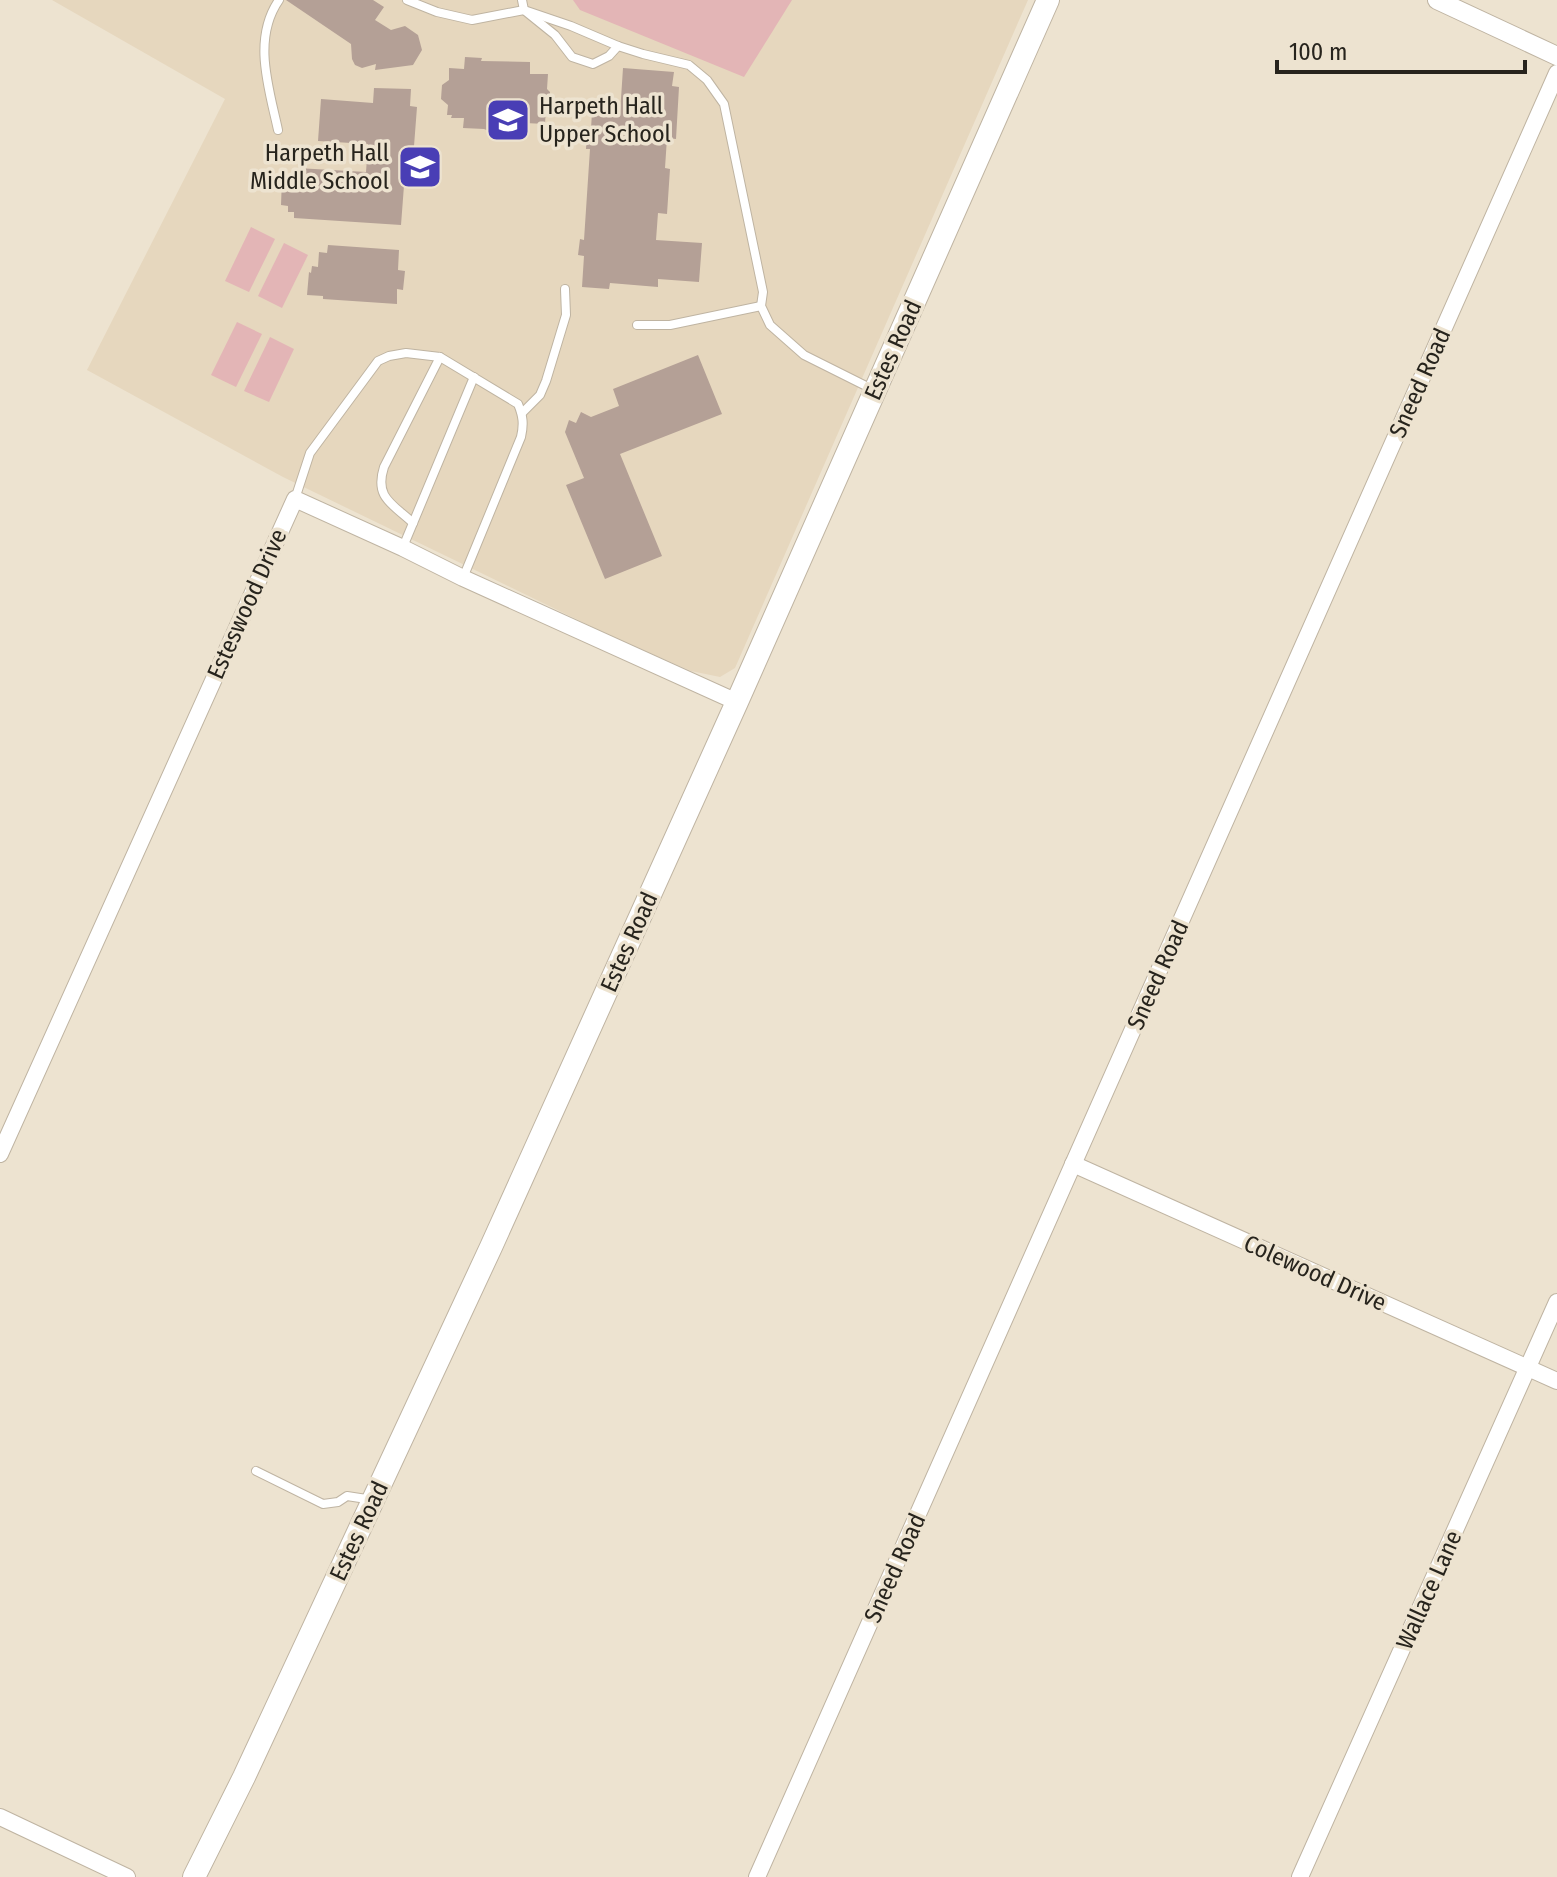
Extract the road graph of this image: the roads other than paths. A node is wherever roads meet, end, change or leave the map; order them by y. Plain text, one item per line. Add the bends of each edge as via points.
1 (279, 0) edge
2 (407, 0) edge
3 (1048, 0) edge
4 (1437, 0) edge
5 (523, 5) edge
6 (1468, 6) edge
7 (618, 46) junction
8 (1557, 56) edge
9 (1557, 73) edge
10 (278, 130) dead end
11 (565, 289) dead end
12 (761, 306) junction
13 (637, 325) dead end
14 (440, 357) junction
15 (474, 377) junction
16 (875, 390) junction
17 (522, 413) junction
18 (295, 499) junction
19 (413, 523) junction
20 (403, 548) junction
21 (463, 578) junction
22 (737, 702) junction
23 (0, 1154) edge
24 (1073, 1164) junction
25 (1557, 1302) edge
26 (1528, 1368) junction
27 (1557, 1381) edge
28 (256, 1471) dead end
29 (373, 1500) junction
30 (0, 1817) edge
31 (127, 1877) edge
32 (194, 1877) edge
33 (757, 1877) edge
34 (1300, 1877) edge

1 - 10 lane via 264,41
2 - 5 lane via 472,20
3 - 16 main road, Estes Road
4 - 6 street
5 - 7 lane
5 - 7 lane via 572,57 593,64
6 - 8 street
7 - 12 lane via 689,65 724,104 763,292
9 - 24 street, Sneed Road
11 - 17 lane via 566,315 546,381
12 - 13 lane via 670,325
12 - 16 lane via 770,325 804,355
14 - 15 lane
14 - 18 lane via 406,353 378,361 310,453
14 - 19 lane via 380,477 383,495
15 - 17 lane via 518,404
15 - 19 lane
16 - 22 main road, Estes Road
17 - 21 lane via 521,437
18 - 20 street, Esteswood Drive
18 - 23 street, Esteswood Drive
19 - 20 lane
20 - 21 street, Esteswood Drive
21 - 22 street, Esteswood Drive
22 - 29 main road, Estes Road
24 - 26 street, Colewood Drive
24 - 33 street, Sneed Road
25 - 26 street, Wallace Lane
26 - 27 street, Colewood Drive
26 - 34 street, Wallace Lane
28 - 29 lane via 323,1504 347,1496
29 - 32 main road, Estes Road
30 - 31 street

